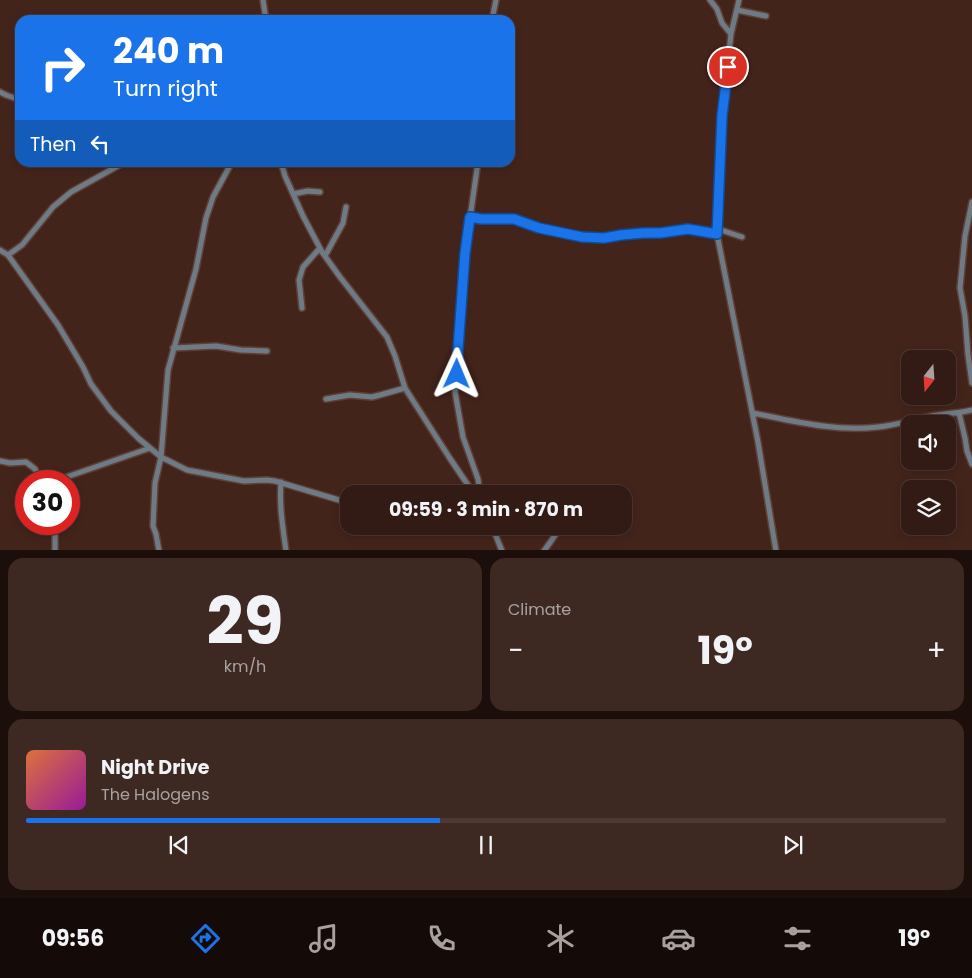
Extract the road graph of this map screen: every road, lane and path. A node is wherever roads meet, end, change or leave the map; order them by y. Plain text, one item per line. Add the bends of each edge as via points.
1 (263, 0) edge
2 (496, 0) edge
3 (711, 0) edge
4 (739, 0) edge
5 (737, 10) junction
6 (265, 15) edge
7 (493, 15) edge
8 (766, 16) dead end
9 (731, 34) junction
10 (0, 92) edge
11 (15, 98) edge
12 (116, 167) edge
13 (229, 167) edge
14 (283, 167) edge
15 (477, 167) edge
16 (320, 192) dead end
17 (293, 194) junction
18 (972, 202) edge
19 (346, 207) dead end
20 (470, 217) junction
21 (717, 232) junction
22 (742, 237) dead end
23 (320, 248) junction
24 (0, 250) edge
25 (8, 256) junction
26 (325, 256) junction
27 (302, 308) dead end
28 (173, 348) junction
29 (267, 352) dead end
30 (972, 383) edge
31 (405, 388) junction
32 (326, 399) dead end
33 (972, 410) edge
34 (753, 413) junction
35 (959, 413) junction
36 (150, 448) junction
37 (161, 457) junction
38 (0, 461) edge
39 (972, 464) edge
40 (35, 470) edge
41 (80, 471) edge
42 (281, 482) junction
43 (469, 485) edge
44 (479, 485) edge
45 (340, 500) edge
46 (55, 535) edge
47 (496, 535) edge
48 (555, 535) edge
49 (55, 550) edge
50 (159, 550) edge
51 (286, 550) edge
52 (502, 550) edge
53 (544, 550) edge
54 (776, 550) edge

1 - 6 street
2 - 7 street
3 - 9 street
4 - 5 street
5 - 8 street
5 - 9 street
9 - 21 street via 722,116
10 - 11 street
12 - 25 street via 71,192
13 - 28 street via 206,218 196,269
14 - 17 street
15 - 20 street
16 - 17 street
17 - 23 street
18 - 30 street via 960,288
19 - 26 street via 343,223
20 - 21 street via 514,219 582,237 604,238 688,229
20 - 44 street via 455,392 463,437
21 - 22 street
21 - 34 street
23 - 26 street
23 - 27 street via 303,267 299,280
24 - 25 street
25 - 36 street via 58,325 91,384 111,411
26 - 31 street via 386,337
28 - 29 street via 216,346
28 - 37 street via 168,370
31 - 32 street via 380,396
31 - 43 street
33 - 35 street
34 - 35 street via 815,424 876,428
34 - 54 street
35 - 39 street
36 - 37 street
36 - 41 street
37 - 42 street via 187,470 244,481
37 - 50 street via 154,483 153,526
38 - 40 street via 26,462
42 - 45 street
42 - 51 street via 280,506
46 - 49 street
47 - 52 street
48 - 53 street

